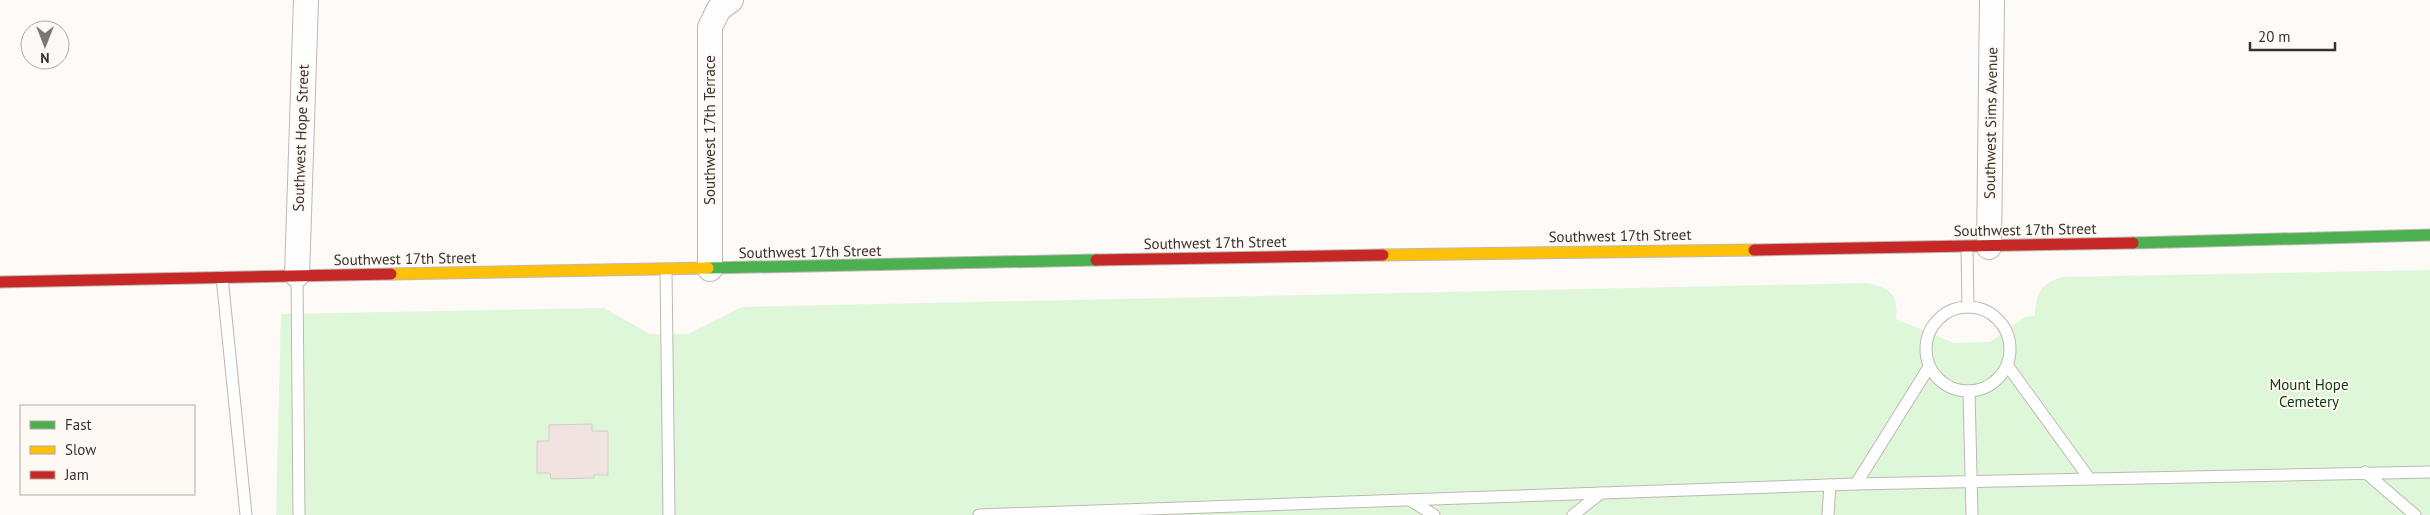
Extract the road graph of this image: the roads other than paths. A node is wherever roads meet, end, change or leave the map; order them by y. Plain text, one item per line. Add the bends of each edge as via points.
1 (306, 0) edge
2 (731, 0) edge
3 (1992, 0) edge
4 (2430, 235) edge
5 (1978, 247) junction
6 (710, 269) junction
7 (666, 270) junction
8 (297, 275) junction
9 (222, 277) junction
10 (0, 282) edge
11 (1968, 307) junction
12 (2007, 365) junction
13 (1929, 367) junction
14 (1968, 391) junction
15 (2365, 472) junction
16 (2430, 472) edge
17 (2089, 478) junction
18 (1972, 481) junction
19 (1856, 484) junction
20 (1830, 485) junction
21 (1601, 493) junction
22 (1410, 500) junction
23 (246, 515) edge
24 (299, 515) edge
25 (668, 515) edge
26 (979, 515) edge
27 (1434, 515) edge
28 (1572, 515) edge
29 (1828, 515) edge
30 (1972, 515) edge
31 (2415, 515) edge

1 - 8 street, Southwest Hope Street
2 - 6 street, Southwest 17th Terrace via 719,9 710,27
3 - 5 street, Southwest Sims Avenue
4 - 5 main road, Southwest 17th Street
5 - 6 main road, Southwest 17th Street
5 - 11 lane
6 - 7 main road, Southwest 17th Street
7 - 8 main road, Southwest 17th Street
7 - 25 lane
8 - 9 main road, Southwest 17th Street
8 - 24 lane
9 - 10 main road, Southwest 17th Street
9 - 23 lane
11 - 12 lane via 1993,316 2003,326 2010,352
11 - 13 lane via 1942,316 1932,326 1926,346
12 - 14 lane via 1988,386
12 - 17 lane
13 - 14 lane via 1948,386
13 - 19 lane
14 - 18 lane
15 - 16 lane
15 - 17 lane
15 - 31 lane
17 - 18 lane
18 - 19 lane
18 - 30 lane
19 - 20 lane
20 - 21 lane
20 - 29 lane
21 - 22 lane
21 - 28 lane
22 - 26 lane
22 - 27 lane

